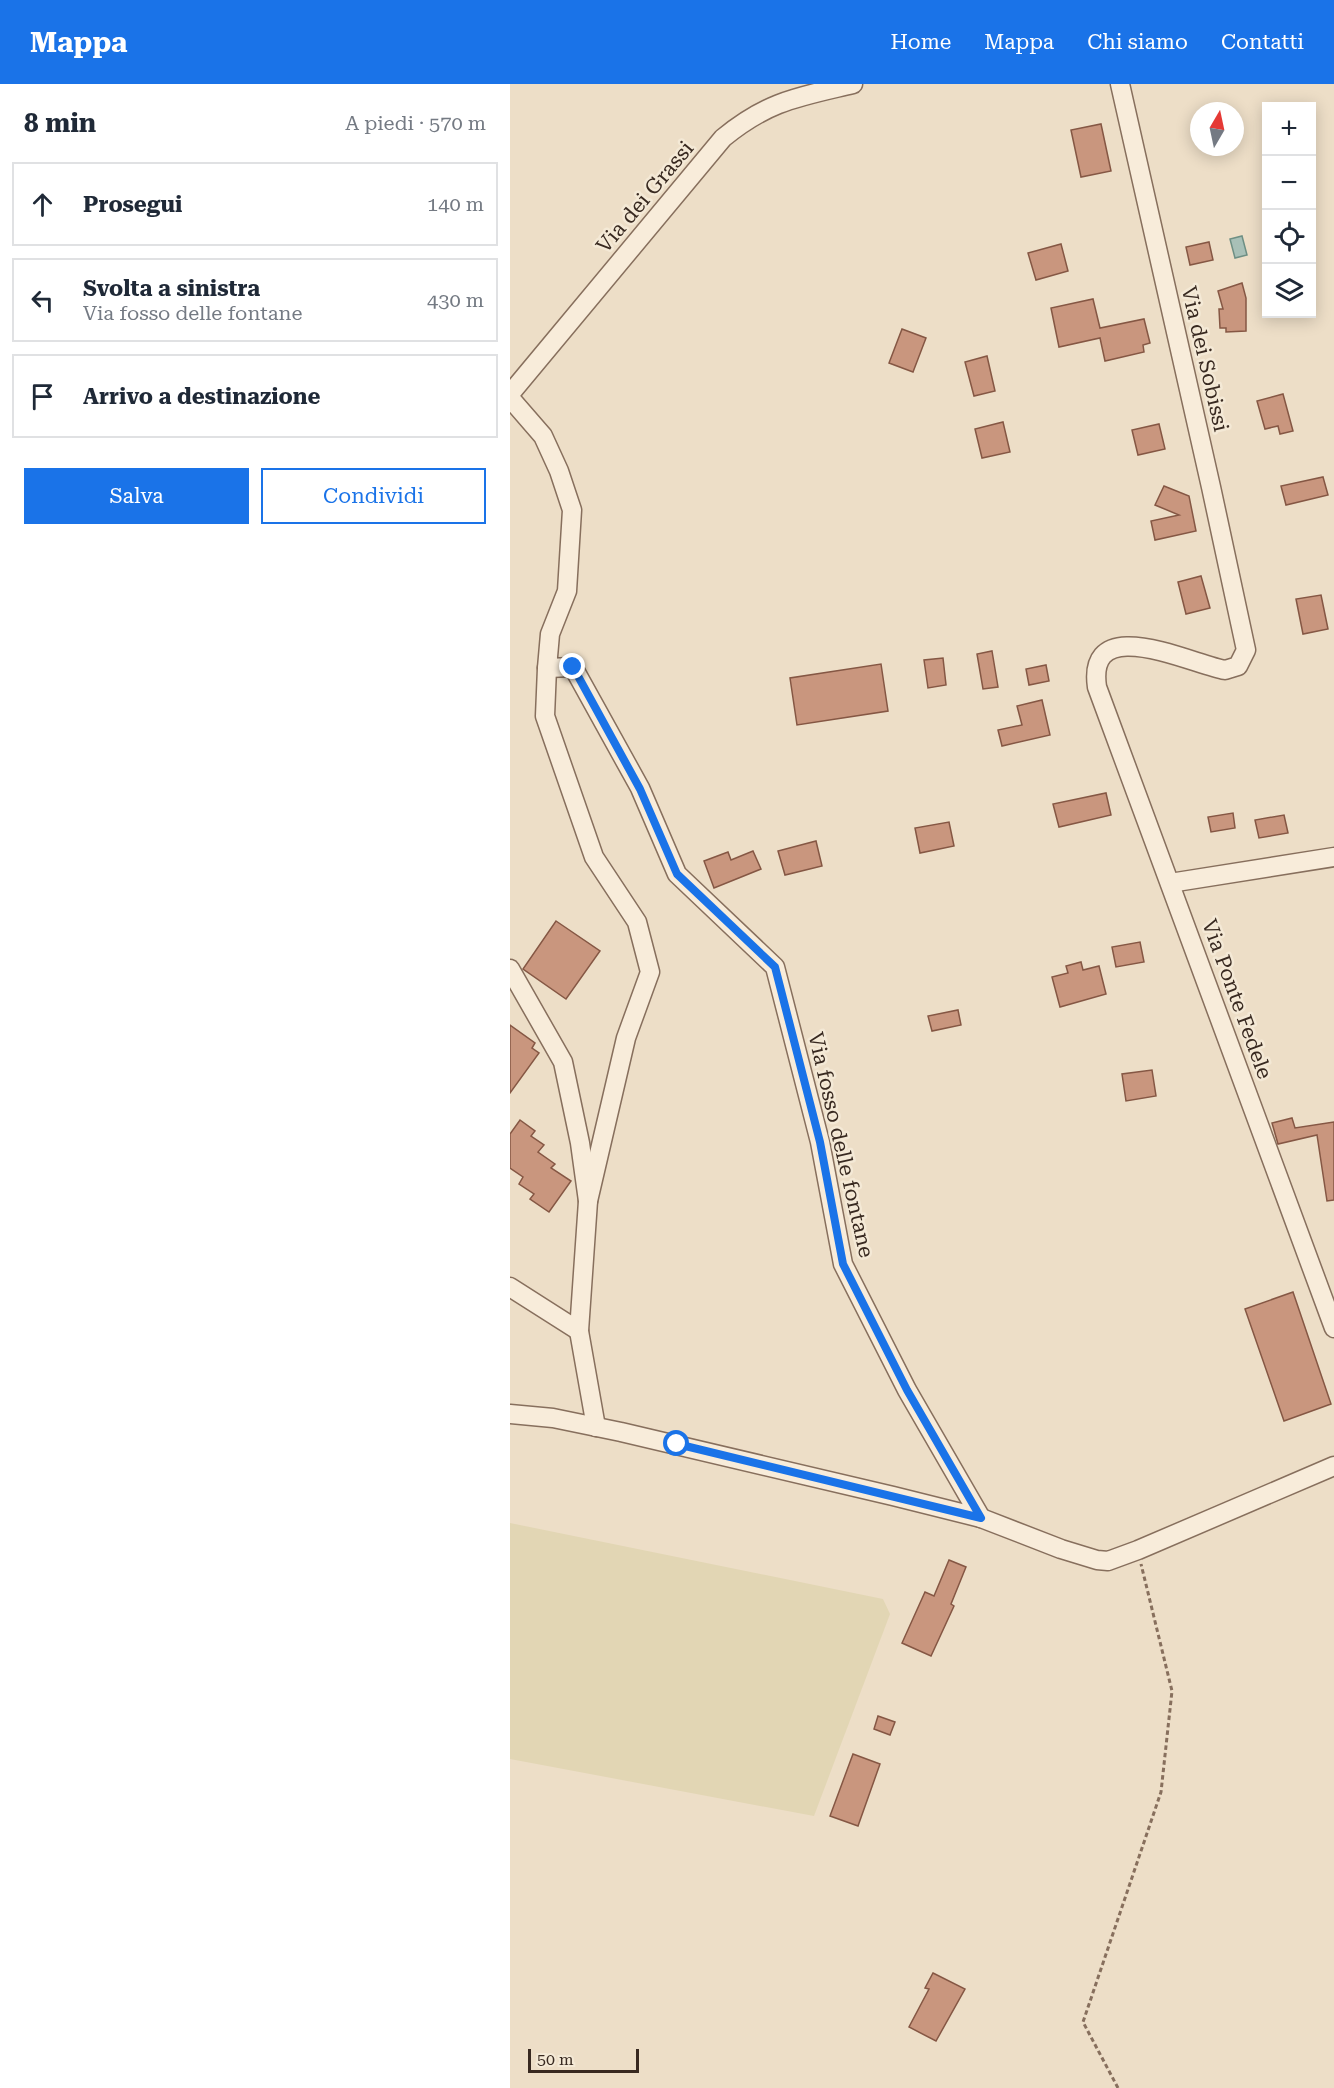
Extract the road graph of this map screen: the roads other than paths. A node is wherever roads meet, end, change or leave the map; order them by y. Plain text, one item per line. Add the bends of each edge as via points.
1 (853, 84) edge
2 (1120, 84) edge
3 (510, 394) edge
4 (510, 398) edge
5 (547, 669) junction
6 (1097, 687) joint
7 (1334, 857) edge
8 (1170, 883) junction
9 (510, 969) edge
10 (588, 1201) junction
11 (510, 1287) edge
12 (1334, 1328) edge
13 (579, 1331) junction
14 (510, 1414) edge
15 (596, 1427) junction
16 (1334, 1466) edge
17 (981, 1518) junction

1 - 3 street, Via dei Grassi via 787,99 752,116 723,138
2 - 6 street, Via dei Sobissi via 1245,656 1242,662 1225,670 1140,647 1116,646 1106,652 1097,667
4 - 5 street via 543,436 572,510 567,591 550,634
5 - 10 street via 545,716 594,857 637,922 650,972 626,1038
5 - 17 street, Via fosso delle fontane via 573,667 640,789 677,874 775,967 820,1142 843,1264 907,1390
6 - 8 street, Via Ponte Fedele
7 - 8 street
8 - 12 street, Via Ponte Fedele
9 - 10 street via 563,1062
10 - 13 street
11 - 13 street
13 - 15 street
14 - 15 street
15 - 17 street
16 - 17 street via 1108,1561 1061,1549

